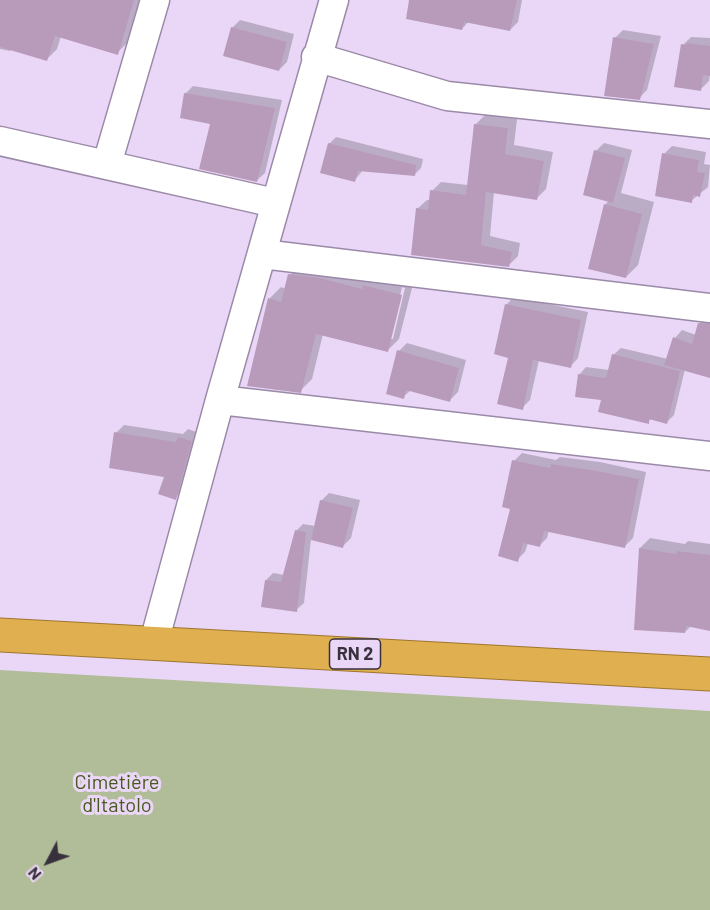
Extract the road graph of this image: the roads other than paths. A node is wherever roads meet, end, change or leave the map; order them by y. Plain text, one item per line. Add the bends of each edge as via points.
1 (155, 0) edge
2 (334, 0) edge
3 (316, 57) junction
4 (710, 124) edge
5 (0, 141) edge
6 (107, 164) junction
7 (275, 203) junction
8 (262, 254) junction
9 (710, 308) edge
10 (220, 399) junction
11 (710, 456) edge
12 (0, 635) edge
13 (154, 642) junction
14 (710, 674) edge

1 - 6 street
2 - 3 street
3 - 4 street via 447,96
3 - 7 street
5 - 6 street
6 - 7 street
7 - 8 street
8 - 9 street
8 - 10 street
10 - 11 street
10 - 13 street
12 - 13 highway, RN 2
13 - 14 highway, RN 2

